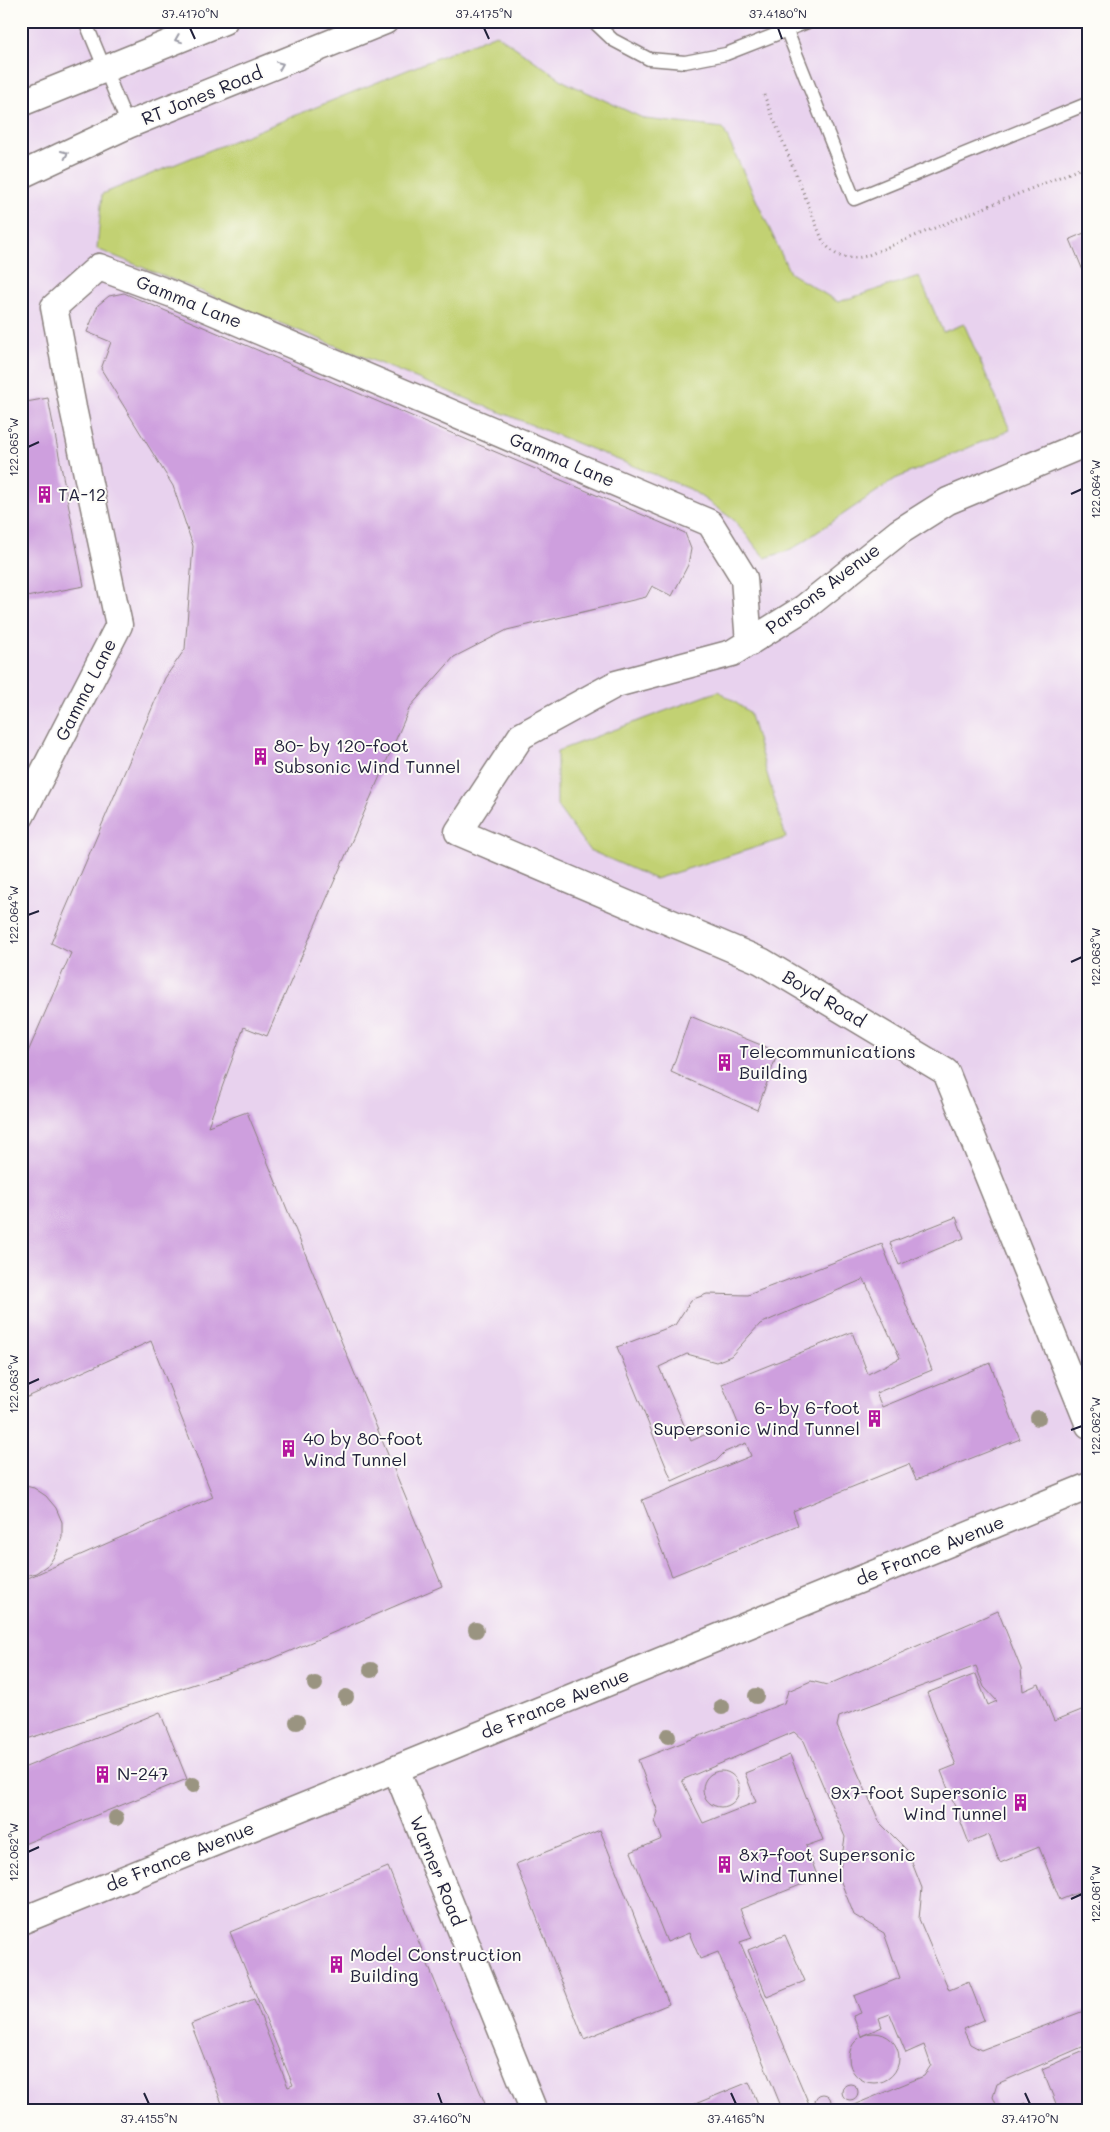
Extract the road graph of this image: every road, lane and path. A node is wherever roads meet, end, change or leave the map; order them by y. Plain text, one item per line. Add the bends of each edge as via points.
1 (85, 21) edge
2 (224, 21) edge
3 (385, 21) edge
4 (593, 21) edge
5 (810, 21) edge
6 (787, 31) junction
7 (106, 68) junction
8 (21, 103) edge
9 (1089, 103) edge
10 (128, 125) junction
11 (21, 175) edge
12 (1089, 442) edge
13 (749, 643) junction
14 (21, 816) edge
15 (458, 832) joint
16 (1089, 1425) edge
17 (1089, 1486) edge
18 (396, 1770) junction
19 (21, 1921) edge
20 (534, 2111) edge

1 - 7 lane
2 -> 7 street
10 -> 3 street, RT Jones Road
4 - 6 lane via 613,40 649,59 685,62 726,54
5 - 6 lane
6 - 9 lane via 854,199
7 - 8 street
7 - 10 lane
11 -> 10 street, RT Jones Road
12 - 13 street, Parsons Avenue via 948,501 899,532 804,608
13 - 14 street, Gamma Lane via 744,578 710,522 172,294 99,267 54,307 119,625
13 - 15 street, Parsons Avenue via 732,653 616,684 521,736
15 - 16 street, Boyd Road via 761,961 946,1072
17 - 18 street, de France Avenue
18 - 19 street, de France Avenue
18 - 20 street, Warner Road

